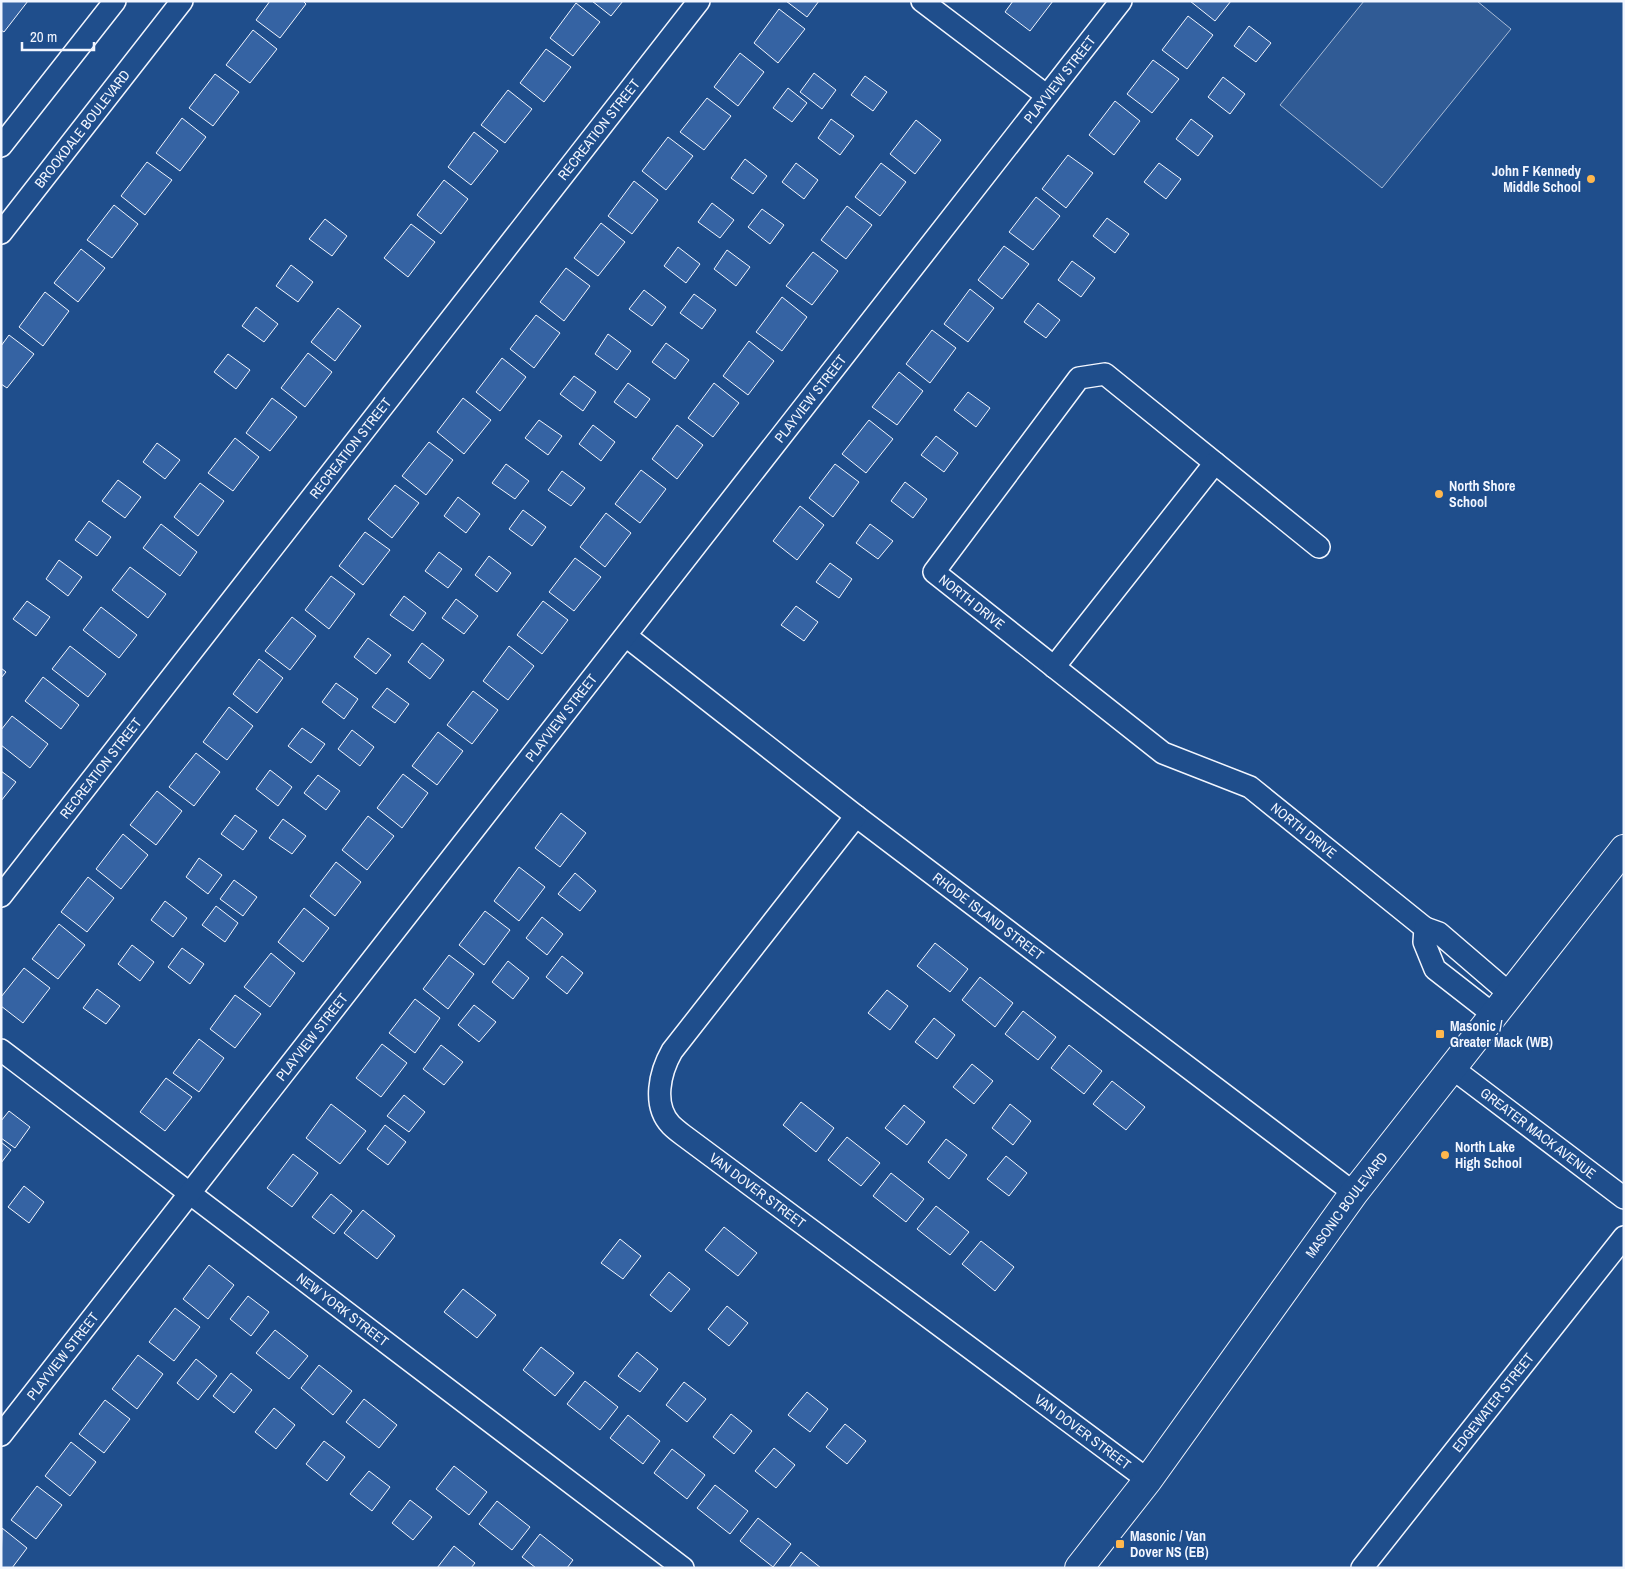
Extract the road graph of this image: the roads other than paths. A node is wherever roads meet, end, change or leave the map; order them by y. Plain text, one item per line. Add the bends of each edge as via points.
1 (115, 1) edge
2 (182, 1) edge
3 (699, 1) edge
4 (922, 1) edge
5 (1121, 1) edge
6 (1046, 95) junction
7 (1, 146) edge
8 (1, 233) edge
9 (1215, 463) junction
10 (1319, 547) dead end
11 (626, 636) junction
12 (1054, 667) junction
13 (856, 816) junction
14 (1624, 849) edge
15 (1, 896) edge
16 (1425, 928) junction
17 (1502, 1004) junction
18 (1, 1050) edge
19 (1452, 1068) junction
20 (1354, 1192) junction
21 (190, 1194) junction
22 (1624, 1198) edge
23 (1624, 1237) edge
24 (1, 1435) edge
25 (1148, 1480) junction
26 (683, 1568) edge
27 (1079, 1568) edge
28 (1362, 1568) edge

1 - 7 street
2 - 8 street, BROOKDALE BOULEVARD
3 - 15 street, RECREATION STREET
4 - 6 street
5 - 6 street, PLAYVIEW STREET
6 - 11 street, PLAYVIEW STREET
9 - 10 street, NORTH DRIVE
9 - 12 street
9 - 12 street, NORTH DRIVE via 1105,374 1079,378 934,572
11 - 13 street, RHODE ISLAND STREET
11 - 21 street, PLAYVIEW STREET
12 - 16 street, NORTH DRIVE via 1163,753 1250,787
13 - 20 street, RHODE ISLAND STREET
13 - 25 street, VAN DOVER STREET via 672,1051 665,1064 659,1094 662,1112 682,1135
14 - 17 street, MASONIC BOULEVARD
16 - 17 street, NORTH DRIVE via 1439,933
16 - 17 street via 1424,942 1434,968
17 - 19 street, MASONIC BOULEVARD
18 - 21 street, NEW YORK STREET
19 - 20 street, MASONIC BOULEVARD
19 - 22 street, GREATER MACK AVENUE
20 - 25 street, MASONIC BOULEVARD
21 - 24 street, PLAYVIEW STREET
21 - 26 street, NEW YORK STREET
23 - 28 street, EDGEWATER STREET
25 - 27 street, MASONIC BOULEVARD

